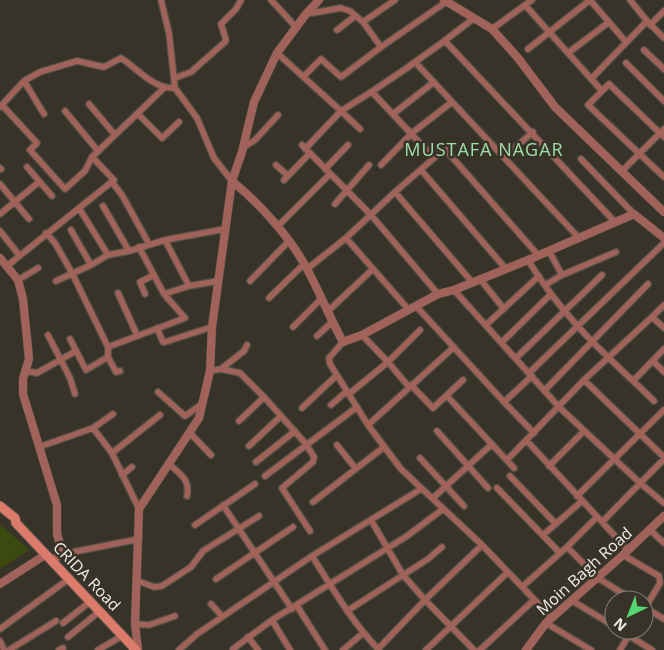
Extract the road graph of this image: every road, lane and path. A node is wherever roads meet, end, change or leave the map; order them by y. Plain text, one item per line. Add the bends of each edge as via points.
1 (161, 0) edge
2 (241, 0) edge
3 (271, 0) edge
4 (319, 0) edge
5 (395, 0) edge
6 (532, 0) edge
7 (590, 0) edge
8 (630, 0) edge
9 (445, 1) edge
10 (525, 5) junction
11 (664, 11) edge
12 (306, 14) junction
13 (355, 16) junction
14 (473, 18) junction
15 (362, 22) junction
16 (609, 22) junction
17 (649, 23) junction
18 (296, 27) junction
19 (492, 29) junction
20 (337, 30) dead end
21 (549, 32) junction
22 (664, 38) edge
23 (445, 41) junction
24 (626, 42) junction
25 (381, 46) junction
26 (528, 49) dead end
27 (644, 50) dead end
28 (277, 53) junction
29 (568, 53) junction
30 (415, 62) junction
31 (626, 63) dead end
32 (664, 69) edge
33 (304, 76) junction
34 (175, 78) junction
35 (590, 79) junction
36 (24, 81) junction
37 (434, 82) junction
38 (164, 88) junction
39 (175, 88) junction
40 (602, 91) junction
41 (372, 92) junction
42 (664, 101) edge
43 (452, 102) junction
44 (89, 104) dead end
45 (1, 106) edge
46 (65, 111) dead end
47 (341, 111) junction
48 (44, 114) dead end
49 (138, 114) junction
50 (393, 114) junction
51 (278, 115) dead end
52 (179, 122) dead end
53 (360, 129) dead end
54 (533, 132) junction
55 (412, 133) junction
56 (663, 133) edge
57 (116, 135) junction
58 (348, 145) dead end
59 (244, 147) junction
60 (306, 149) junction
61 (98, 151) junction
62 (640, 154) junction
63 (92, 157) junction
64 (504, 157) junction
65 (434, 158) junction
66 (581, 159) dead end
67 (276, 165) dead end
68 (369, 165) dead end
69 (381, 165) dead end
70 (27, 167) dead end
71 (421, 170) junction
72 (622, 171) junction
73 (328, 172) junction
74 (664, 177) edge
75 (232, 181) junction
76 (39, 182) junction
77 (112, 182) junction
78 (0, 184) edge
79 (346, 191) junction
80 (396, 192) junction
81 (52, 196) dead end
82 (15, 202) junction
83 (335, 204) dead end
84 (104, 206) dead end
85 (79, 208) junction
86 (664, 212) edge
87 (0, 214) edge
88 (634, 214) junction
89 (370, 215) junction
90 (29, 219) dead end
91 (614, 221) junction
92 (278, 226) junction
93 (225, 229) junction
94 (71, 230) dead end
95 (0, 231) edge
96 (46, 233) junction
97 (346, 238) junction
98 (579, 238) junction
99 (664, 238) edge
100 (165, 240) junction
101 (288, 242) junction
102 (664, 243) edge
103 (149, 244) junction
104 (139, 247) junction
105 (129, 251) junction
106 (549, 251) junction
107 (616, 252) dead end
108 (538, 254) junction
109 (19, 255) junction
110 (108, 255) junction
111 (0, 258) edge
112 (528, 260) junction
113 (92, 265) junction
114 (7, 266) junction
115 (306, 266) junction
116 (38, 268) dead end
117 (506, 269) junction
118 (373, 270) junction
119 (72, 273) junction
120 (154, 274) junction
121 (562, 275) junction
122 (602, 275) dead end
123 (538, 276) junction
124 (18, 280) junction
125 (476, 280) junction
126 (56, 281) dead end
127 (218, 281) junction
128 (250, 281) dead end
129 (648, 284) dead end
130 (545, 285) junction
131 (189, 286) junction
132 (454, 290) junction
133 (118, 293) dead end
134 (145, 294) dead end
135 (164, 294) junction
136 (438, 294) junction
137 (551, 294) junction
138 (270, 298) dead end
139 (321, 299) junction
140 (664, 305) edge
141 (412, 308) junction
142 (504, 309) junction
143 (564, 310) junction
144 (327, 312) junction
145 (652, 317) junction
146 (332, 322) junction
147 (486, 325) junction
148 (578, 326) junction
149 (212, 327) junction
150 (293, 327) dead end
151 (157, 328) junction
152 (664, 328) edge
153 (420, 330) dead end
154 (48, 335) dead end
155 (137, 335) junction
156 (362, 335) junction
157 (317, 336) dead end
158 (70, 339) dead end
159 (343, 342) junction
160 (502, 342) junction
161 (592, 342) junction
162 (247, 345) dead end
163 (108, 347) junction
164 (454, 347) junction
165 (664, 349) edge
166 (76, 351) junction
167 (108, 357) junction
168 (516, 358) junction
169 (609, 358) junction
170 (60, 359) junction
171 (653, 361) junction
172 (388, 362) junction
173 (221, 370) junction
174 (26, 371) junction
175 (120, 371) dead end
176 (210, 371) junction
177 (664, 372) edge
178 (338, 375) junction
179 (531, 375) junction
180 (463, 380) dead end
181 (584, 380) junction
182 (634, 380) junction
183 (410, 386) junction
184 (544, 390) junction
185 (158, 392) dead end
186 (348, 393) junction
187 (75, 394) dead end
188 (447, 396) junction
189 (264, 397) junction
190 (654, 401) dead end
191 (504, 402) junction
192 (202, 404) junction
193 (331, 405) dead end
194 (357, 407) junction
195 (559, 407) junction
196 (302, 408) dead end
197 (664, 410) edge
198 (113, 414) dead end
199 (160, 415) dead end
200 (281, 416) junction
201 (239, 421) dead end
202 (368, 425) junction
203 (93, 428) junction
204 (294, 431) junction
205 (437, 431) dead end
206 (584, 431) junction
207 (534, 432) junction
208 (190, 433) junction
209 (640, 434) junction
210 (527, 441) junction
211 (306, 444) junction
212 (492, 444) junction
213 (337, 445) dead end
214 (249, 446) dead end
215 (39, 447) junction
216 (384, 447) junction
217 (112, 452) junction
218 (211, 455) dead end
219 (420, 458) dead end
220 (664, 458) edge
221 (614, 459) junction
222 (507, 460) junction
223 (256, 462) dead end
224 (169, 464) junction
225 (467, 466) junction
226 (549, 466) junction
227 (132, 467) dead end
228 (514, 468) dead end
229 (356, 469) junction
230 (122, 474) junction
231 (265, 476) dead end
232 (510, 476) dead end
233 (255, 484) dead end
234 (640, 484) junction
235 (445, 485) junction
236 (488, 488) dead end
237 (497, 488) dead end
238 (422, 489) junction
239 (187, 496) dead end
240 (433, 498) junction
241 (579, 499) junction
242 (313, 502) dead end
243 (664, 503) edge
244 (223, 505) junction
245 (0, 506) edge
246 (464, 506) dead end
247 (139, 509) junction
248 (443, 509) junction
249 (0, 513) edge
250 (259, 516) dead end
251 (664, 516) edge
252 (599, 519) junction
253 (371, 520) junction
254 (16, 523) junction
255 (556, 524) junction
256 (195, 525) dead end
257 (293, 527) dead end
258 (239, 529) junction
259 (650, 530) junction
260 (310, 531) dead end
261 (543, 535) junction
262 (139, 539) junction
263 (664, 543) edge
264 (482, 545) junction
265 (442, 547) dead end
266 (567, 547) junction
267 (388, 548) junction
268 (255, 553) junction
269 (560, 553) junction
270 (625, 553) junction
271 (63, 554) junction
272 (312, 556) junction
273 (49, 557) junction
274 (508, 572) junction
275 (403, 575) junction
276 (70, 578) junction
277 (598, 578) junction
278 (216, 579) dead end
279 (138, 581) junction
280 (274, 582) junction
281 (329, 583) junction
282 (0, 584) edge
283 (522, 586) junction
284 (617, 590) edge
285 (654, 593) edge
286 (91, 600) junction
287 (424, 600) junction
288 (534, 600) junction
289 (571, 600) junction
290 (211, 604) dead end
291 (294, 607) junction
292 (100, 610) junction
293 (347, 611) junction
294 (175, 616) dead end
295 (222, 616) junction
296 (272, 620) junction
297 (549, 620) junction
298 (604, 620) edge
299 (56, 621) dead end
300 (62, 623) dead end
301 (135, 624) junction
302 (450, 627) junction
303 (0, 629) edge
304 (363, 633) junction
305 (68, 636) dead end
306 (122, 636) junction
307 (248, 637) junction
308 (640, 640) edge
309 (0, 641) edge
310 (233, 649) dead end
311 (527, 649) edge
312 (4, 650) edge
313 (9, 650) edge
314 (98, 650) edge
315 (137, 650) edge
316 (179, 650) edge
317 (258, 650) edge
318 (290, 650) edge
319 (325, 650) edge
320 (343, 650) edge
321 (378, 650) edge
322 (426, 650) edge
323 (474, 650) edge
324 (480, 650) edge
325 (591, 650) edge
326 (652, 650) edge

1 - 34 street
2 - 34 street via 221,24 225,42 191,72
3 - 18 street
4 - 12 street
5 - 15 street
6 - 10 street
7 - 16 street
7 - 21 street
8 - 17 street
9 - 14 street
9 - 25 street
10 - 19 street
10 - 21 street
11 - 17 street
12 - 13 street via 342,8
12 - 18 street
13 - 15 street
13 - 20 street
14 - 19 street
14 - 23 street
15 - 25 street
16 - 24 street
16 - 29 street
17 - 22 street
17 - 24 street
18 - 28 street
19 - 72 street via 555,107
21 - 26 street
21 - 29 street
23 - 30 street
23 - 54 street
24 - 35 street
25 - 33 street via 341,78 321,59
27 - 32 street
28 - 33 street
28 - 59 street via 254,102
29 - 35 street
30 - 37 street
30 - 41 street
31 - 42 street
33 - 47 street
34 - 39 street
35 - 40 street
36 - 38 street via 40,72 74,62 104,67 123,58
36 - 45 street
36 - 48 street
37 - 43 street
37 - 50 street
38 - 39 street
38 - 49 street
39 - 75 street via 197,118 214,158
40 - 56 street via 609,84
40 - 62 street via 588,105
41 - 47 street
41 - 50 street
43 - 55 street
43 - 64 street
44 - 57 street
45 - 63 street via 37,143 30,150 65,189 85,171
46 - 61 street
47 - 53 street
47 - 60 street
49 - 52 street via 162,138
49 - 57 street
50 - 55 street
51 - 59 street
54 - 64 street
54 - 91 street
55 - 65 street
55 - 69 street
56 - 62 street
57 - 61 street
58 - 73 street
59 - 75 street
60 - 67 street via 286,178
60 - 73 street
61 - 63 street
62 - 72 street
62 - 74 street
63 - 77 street via 114,180
64 - 98 street
65 - 71 street
65 - 108 street via 445,149
66 - 88 street
68 - 79 street
70 - 76 street
71 - 80 street
71 - 117 street
72 - 86 street
73 - 79 street
73 - 92 street
75 - 92 street
75 - 93 street
76 - 81 street
76 - 82 street
77 - 85 street
77 - 103 street
78 - 82 street
79 - 83 street
79 - 89 street
80 - 89 street
80 - 125 street
82 - 87 street
82 - 90 street
84 - 105 street
85 - 96 street
85 - 110 street
88 - 91 street
88 - 99 street
89 - 97 street
89 - 136 street
91 - 98 street
92 - 101 street
93 - 100 street
93 - 127 street
94 - 113 street
95 - 109 street
96 - 109 street
96 - 119 street
97 - 115 street
97 - 118 street
98 - 106 street
100 - 103 street
100 - 131 street
101 - 115 street
101 - 128 street
102 - 148 street
103 - 104 street
104 - 105 street
104 - 120 street
105 - 110 street
106 - 108 street
106 - 121 street
107 - 121 street
108 - 112 street
109 - 114 street
110 - 113 street
111 - 114 street
112 - 117 street
112 - 123 street
113 - 119 street
114 - 124 street
115 - 138 street
115 - 139 street
116 - 124 street
117 - 125 street
118 - 141 street
118 - 144 street
119 - 126 street
119 - 163 street
120 - 134 street via 140,282
120 - 135 street
121 - 130 street
122 - 143 street
123 - 130 street
123 - 142 street
124 - 174 street via 26,322 29,359
125 - 132 street
125 - 142 street
127 - 131 street
127 - 149 street
129 - 161 street
130 - 137 street
131 - 135 street
132 - 136 street
132 - 147 street
133 - 155 street
135 - 151 street via 185,318
136 - 141 street
137 - 143 street
137 - 160 street
139 - 144 street
139 - 150 street
140 - 145 street
141 - 156 street
141 - 164 street
142 - 147 street
143 - 148 street
143 - 168 street
144 - 146 street
145 - 152 street
145 - 169 street
146 - 157 street
146 - 159 street
147 - 160 street
148 - 161 street
148 - 179 street
149 - 151 street via 165,342
149 - 176 street
151 - 155 street
153 - 172 street
154 - 170 street
155 - 163 street
156 - 159 street
156 - 172 street
158 - 166 street
159 - 178 street via 329,358
160 - 168 street
161 - 169 street
161 - 184 street
162 - 173 street
163 - 167 street
164 - 183 street
164 - 191 street
165 - 171 street
166 - 167 street via 86,370
166 - 170 street
167 - 175 street via 116,372
168 - 179 street
169 - 181 street
169 - 182 street
170 - 174 street via 37,373
170 - 187 street
171 - 177 street
171 - 182 street
172 - 183 street
172 - 186 street
173 - 176 street
173 - 189 street via 240,373
174 - 215 street via 23,394
176 - 192 street
178 - 186 street
178 - 196 street
179 - 184 street
179 - 191 street
180 - 188 street
181 - 195 street
181 - 209 street
182 - 190 street
183 - 188 street via 433,408
183 - 202 street
184 - 195 street
185 - 192 street via 185,416
186 - 193 street
186 - 194 street
188 - 212 street
189 - 200 street
189 - 201 street
191 - 207 street
192 - 208 street via 199,418
194 - 202 street
194 - 211 street
195 - 206 street
195 - 207 street
197 - 209 street
198 - 203 street
199 - 217 street
200 - 204 street
200 - 214 street
202 - 216 street
203 - 215 street
203 - 217 street
204 - 211 street
204 - 223 street
205 - 225 street
206 - 221 street
206 - 226 street
207 - 210 street
208 - 218 street
208 - 224 street
209 - 220 street
209 - 221 street
210 - 222 street
210 - 226 street
211 - 231 street
211 - 260 street via 314,457 313,462 282,488
212 - 222 street
212 - 225 street
213 - 229 street
215 - 271 street via 57,505 57,534
216 - 229 street
216 - 238 street
217 - 230 street
219 - 235 street
220 - 234 street
221 - 234 street
221 - 241 street
222 - 228 street
224 - 239 street via 186,480 189,486
224 - 247 street
225 - 235 street
225 - 236 street
226 - 241 street
227 - 230 street
229 - 242 street
230 - 247 street
232 - 255 street
233 - 244 street
234 - 243 street
234 - 252 street
235 - 240 street
235 - 246 street
237 - 261 street
238 - 240 street
238 - 253 street
240 - 248 street
241 - 252 street
241 - 255 street
244 - 256 street
244 - 258 street
245 - 254 main road, CRIDA Road
247 - 262 street
248 - 264 street
248 - 267 street
249 - 254 main road, CRIDA Road
250 - 258 street
251 - 259 street, Moin Bagh Road
252 - 266 street
252 - 270 street
253 - 267 street
253 - 272 street
254 - 273 main road, CRIDA Road
255 - 261 street
257 - 268 street
258 - 268 street
258 - 279 street via 203,551 191,567 162,586 154,587
259 - 263 street
259 - 270 street, Moin Bagh Road
261 - 269 street
262 - 271 street
262 - 279 street
264 - 274 street
264 - 287 street
265 - 275 street
266 - 269 street
266 - 277 street
267 - 275 street
267 - 281 street
268 - 278 street
268 - 280 street
269 - 283 street
270 - 277 street, Moin Bagh Road
270 - 285 street via 659,576 660,583
271 - 273 street
272 - 280 street
272 - 281 street
273 - 276 main road, CRIDA Road
273 - 282 street
274 - 283 street
274 - 302 street
275 - 287 street
275 - 293 street
276 - 286 main road, CRIDA Road
276 - 303 street
277 - 284 street
277 - 289 street, Moin Bagh Road
279 - 301 street
280 - 291 street
280 - 295 street
281 - 291 street
281 - 293 street
283 - 288 street
286 - 292 main road, CRIDA Road
286 - 300 street
287 - 302 street
287 - 321 street
288 - 297 street
288 - 324 street
289 - 297 street, Moin Bagh Road
289 - 298 street
290 - 295 street
291 - 296 street
291 - 319 street
292 - 305 street
292 - 306 main road, CRIDA Road
293 - 304 street
294 - 301 street via 149,625
295 - 316 street
296 - 307 street
296 - 318 street
297 - 311 street, Moin Bagh Road
297 - 325 street
299 - 313 street
301 - 315 street
302 - 322 street
302 - 323 street
304 - 320 street
304 - 321 street
306 - 314 street
306 - 315 main road, CRIDA Road
307 - 310 street
307 - 317 street
308 - 326 street
309 - 312 street

